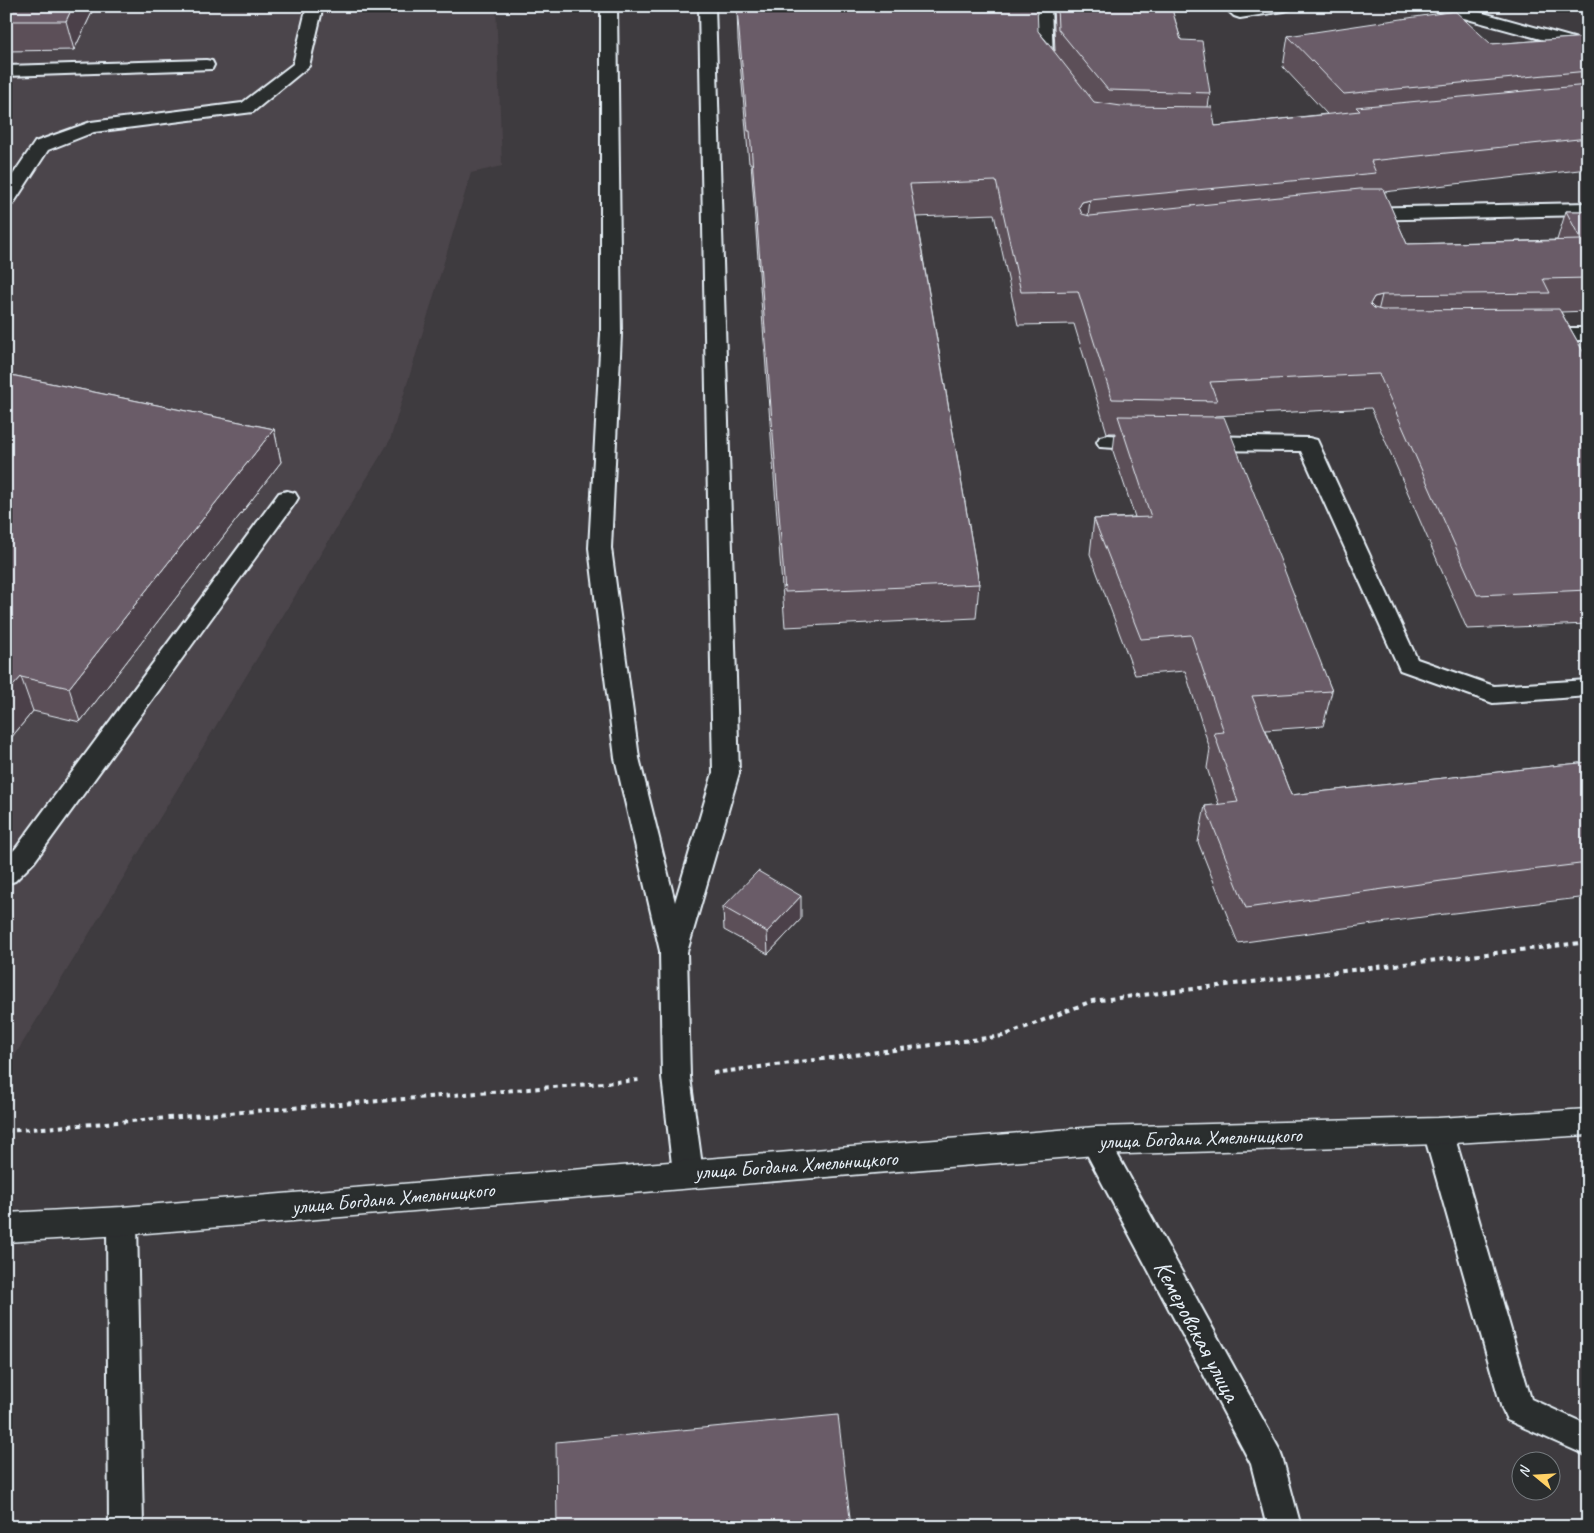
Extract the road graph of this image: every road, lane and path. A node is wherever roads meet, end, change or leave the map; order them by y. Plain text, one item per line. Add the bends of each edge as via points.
1 (315, 6) edge
2 (609, 6) edge
3 (706, 6) edge
4 (1043, 6) edge
5 (1231, 6) edge
6 (1284, 6) edge
7 (1436, 6) edge
8 (1588, 48) edge
9 (206, 65) dead end
10 (6, 72) edge
11 (1062, 83) edge
12 (6, 200) edge
13 (1588, 209) edge
14 (1343, 215) edge
15 (1588, 334) edge
16 (1520, 335) edge
17 (1108, 442) dead end
18 (286, 498) dead end
19 (1588, 688) edge
20 (6, 874) edge
21 (1588, 942) edge
22 (674, 952) junction
23 (676, 1077) junction
24 (1588, 1122) edge
25 (6, 1130) edge
26 (1438, 1131) junction
27 (1095, 1141) junction
28 (688, 1173) junction
29 (122, 1221) junction
30 (6, 1228) edge
31 (1588, 1441) edge
32 (126, 1527) edge
33 (1284, 1527) edge

1 - 12 lane via 301,66 247,108 91,127 41,146
2 - 22 lane via 611,334 600,548 627,758
3 - 22 lane via 726,774
4 - 11 lane via 1045,61
5 - 6 lane via 1240,13
7 - 8 lane
9 - 10 lane
13 - 14 lane
15 - 16 lane
17 - 19 lane via 1308,445 1408,664 1493,695
18 - 20 lane via 31,847
21 - 23 path via 1092,1001 1003,1036
22 - 23 lane
23 - 25 path
23 - 28 lane
24 - 26 street, улица Богдана Хмельницкого
26 - 27 street, улица Богдана Хмельницкого
26 - 31 lane via 1518,1409
27 - 28 street, улица Богдана Хмельницкого
27 - 33 lane, Кемеровская улица via 1267,1460
28 - 29 street, улица Богдана Хмельницкого
29 - 30 street, улица Богдана Хмельницкого
29 - 32 lane

